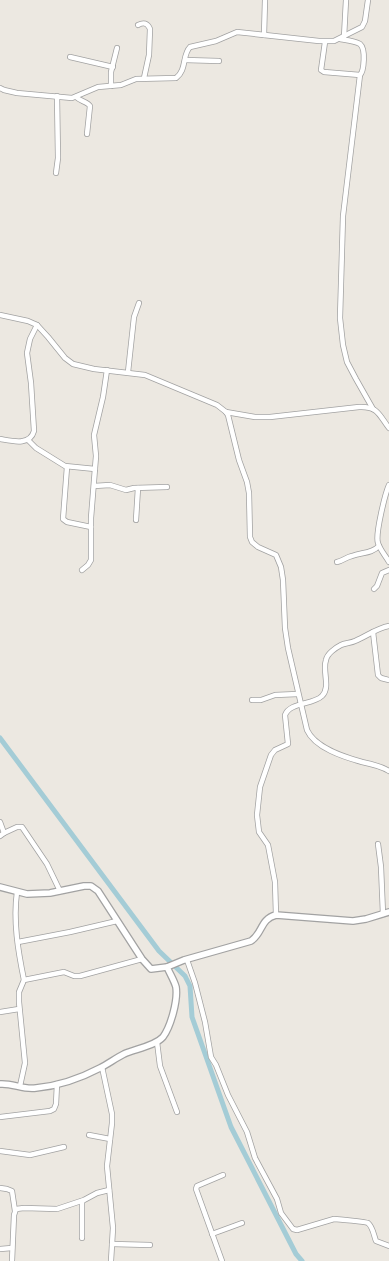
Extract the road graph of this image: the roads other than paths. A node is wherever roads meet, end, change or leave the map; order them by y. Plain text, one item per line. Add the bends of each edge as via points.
1 (265, 0) edge
2 (346, 0) edge
3 (368, 0) edge
4 (138, 25) dead end
5 (264, 35) junction
6 (342, 38) junction
7 (324, 42) junction
8 (117, 48) dead end
9 (70, 57) dead end
10 (185, 60) junction
11 (219, 61) dead end
12 (113, 67) junction
13 (360, 75) junction
14 (144, 78) junction
15 (111, 86) junction
16 (0, 88) edge
17 (57, 96) junction
18 (76, 97) junction
19 (87, 134) dead end
20 (56, 173) dead end
21 (139, 303) dead end
22 (0, 315) edge
23 (37, 325) junction
24 (107, 370) junction
25 (128, 372) junction
26 (374, 408) junction
27 (226, 412) junction
28 (389, 428) edge
29 (0, 439) edge
30 (28, 440) junction
31 (68, 467) junction
32 (95, 469) junction
33 (389, 485) edge
34 (94, 486) junction
35 (167, 487) dead end
36 (138, 488) junction
37 (384, 504) junction
38 (389, 506) edge
39 (136, 520) dead end
40 (91, 527) junction
41 (379, 546) junction
42 (337, 562) dead end
43 (389, 562) edge
44 (82, 570) dead end
45 (389, 570) edge
46 (374, 589) dead end
47 (389, 626) edge
48 (373, 632) junction
49 (389, 680) edge
50 (298, 694) junction
51 (252, 700) dead end
52 (301, 704) junction
53 (389, 771) edge
54 (0, 822) edge
55 (2, 835) edge
56 (378, 844) dead end
57 (0, 887) edge
58 (60, 891) junction
59 (17, 892) junction
60 (386, 913) edge
61 (276, 915) junction
62 (118, 921) junction
63 (18, 942) junction
64 (142, 959) junction
65 (185, 960) junction
66 (169, 966) junction
67 (24, 980) junction
68 (19, 1009) junction
69 (0, 1012) edge
70 (157, 1042) junction
71 (102, 1067) junction
72 (0, 1084) edge
73 (57, 1084) junction
74 (20, 1086) junction
75 (177, 1112) dead end
76 (0, 1117) edge
77 (89, 1135) dead end
78 (110, 1138) junction
79 (64, 1148) dead end
80 (0, 1150) edge
81 (223, 1175) dead end
82 (0, 1188) edge
83 (109, 1190) junction
84 (82, 1201) junction
85 (15, 1211) junction
86 (242, 1223) dead end
87 (212, 1234) junction
88 (82, 1238) dead end
89 (112, 1244) junction
90 (150, 1245) dead end
91 (389, 1246) edge
92 (12, 1248) junction
93 (0, 1249) edge
94 (12, 1261) edge
95 (111, 1261) edge
96 (222, 1261) edge

1 - 5 street
2 - 6 street
3 - 6 street via 362,28
4 - 14 street via 146,24 150,29 149,55
5 - 7 street
5 - 10 street via 234,32 216,41 190,47
6 - 7 street
6 - 13 street via 362,46 363,72
7 - 13 street via 322,70
8 - 12 street
9 - 12 street
10 - 11 street
10 - 14 street via 181,73 176,78
12 - 15 street
13 - 26 street via 343,216 340,318 347,362
14 - 15 street
15 - 18 street via 94,88
16 - 17 street
17 - 18 street
17 - 20 street
18 - 19 street via 90,106
21 - 25 street via 134,316
22 - 23 street
23 - 24 street via 73,364
23 - 30 street via 27,353 34,431
24 - 25 street
24 - 32 street via 94,435
25 - 27 street via 150,377 217,405
26 - 27 street via 359,407 263,418
26 - 28 street
27 - 50 street via 248,488 250,537 255,546 276,555 281,567 285,628
29 - 30 street
30 - 31 street via 36,448
31 - 32 street
31 - 40 street via 63,519
32 - 34 street
33 - 37 street
34 - 36 street via 110,485 126,490
34 - 40 street
35 - 36 street
36 - 39 street
37 - 38 street
37 - 41 street via 377,538
40 - 44 street via 91,560
41 - 42 street via 373,551
41 - 43 street
45 - 46 street via 382,573
47 - 48 street
48 - 49 street via 378,675
48 - 52 street via 340,646 327,657 325,692 317,699
50 - 51 street
50 - 52 street
52 - 53 street via 307,730 317,743
52 - 61 street via 286,712 288,744 273,752 260,787 257,824 268,845 275,882
54 - 55 street
55 - 58 street via 20,826 25,829
56 - 60 street
57 - 59 street
58 - 59 street via 35,894
58 - 62 street via 91,886 98,891
59 - 63 street via 15,914
60 - 61 street via 366,919 341,921
61 - 65 street via 266,919 251,940
62 - 63 street
62 - 64 street
63 - 67 street
64 - 66 street via 151,969
64 - 67 street via 80,976 64,972
65 - 66 street
65 - 91 street via 195,984 210,1055 282,1214 293,1229 297,1230 334,1219 367,1222 376,1241
66 - 70 street via 175,985 175,1005 166,1032
67 - 68 street via 19,992
68 - 69 street
68 - 74 street via 25,1063
70 - 71 street via 125,1054
70 - 75 street via 158,1062
71 - 73 street
71 - 78 street via 112,1114
72 - 74 street
73 - 74 street via 26,1089
73 - 76 street via 54,1109
77 - 78 street
78 - 83 street via 107,1166
79 - 80 street via 30,1155
81 - 87 street via 196,1187
82 - 85 street via 12,1191
83 - 84 street via 97,1192
83 - 89 street
84 - 85 street via 57,1209 19,1208
84 - 88 street
85 - 92 street
86 - 87 street
87 - 96 street
89 - 90 street
89 - 95 street
92 - 93 street
92 - 94 street

